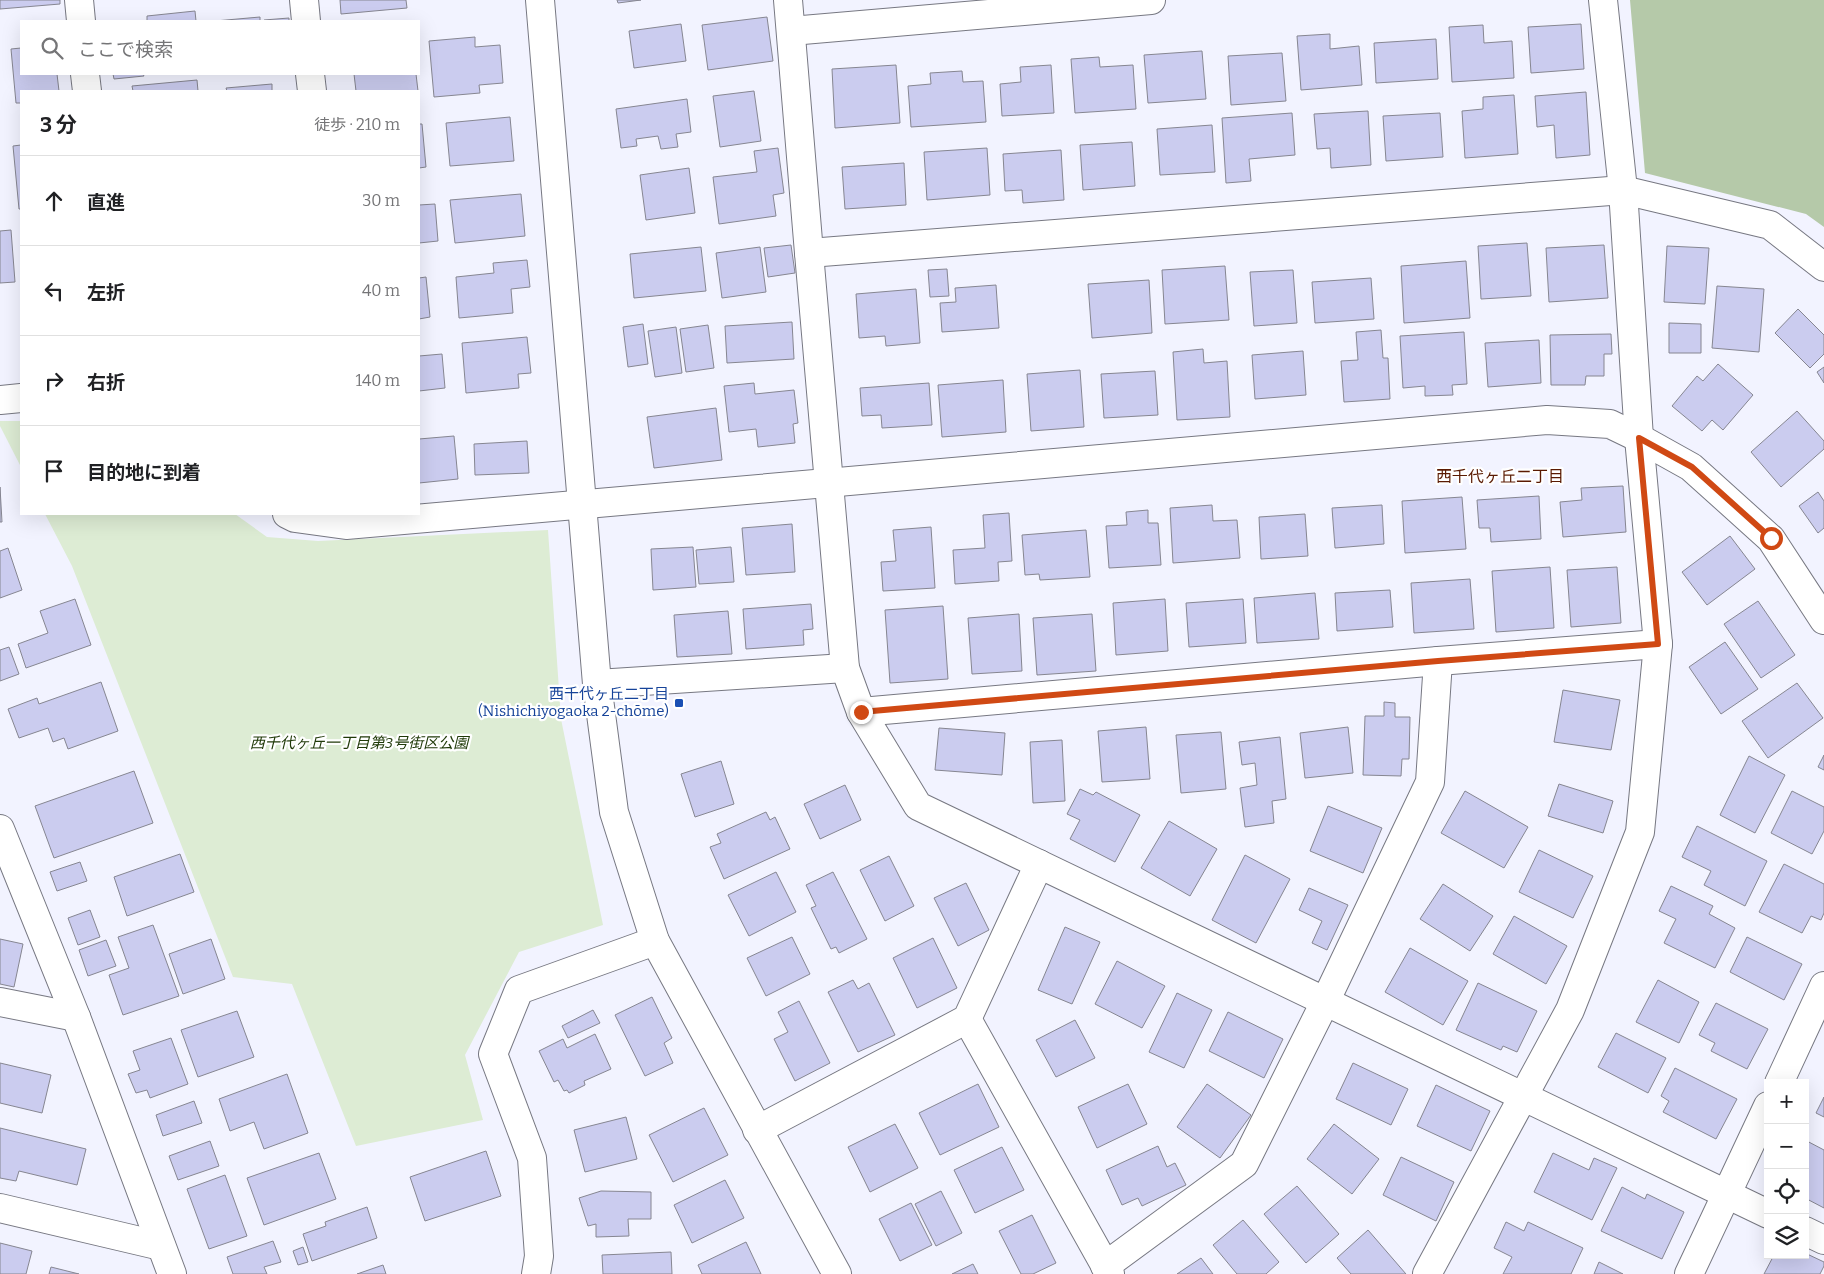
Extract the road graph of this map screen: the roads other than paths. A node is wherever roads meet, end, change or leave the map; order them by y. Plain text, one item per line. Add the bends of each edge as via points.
1 (79, 0) edge
2 (304, 0) edge
3 (540, 0) edge
4 (788, 0) edge
5 (1151, 0) edge
6 (1603, 0) edge
7 (81, 20) edge
8 (306, 20) edge
9 (791, 31) junction
10 (86, 75) edge
11 (310, 75) edge
12 (87, 90) edge
13 (312, 90) edge
14 (1623, 190) junction
15 (808, 253) junction
16 (1824, 267) edge
17 (20, 398) edge
18 (0, 400) edge
19 (1639, 438) junction
20 (830, 484) junction
21 (583, 506) junction
22 (289, 515) edge
23 (419, 515) edge
24 (420, 515) edge
25 (346, 519) edge
26 (1824, 620) edge
27 (1658, 644) junction
28 (1438, 661) junction
29 (845, 668) junction
30 (597, 684) junction
31 (861, 712) junction
32 (0, 829) edge
33 (1039, 864) junction
34 (655, 941) junction
35 (1824, 986) edge
36 (0, 1002) edge
37 (1325, 1002) junction
38 (76, 1017) junction
39 (967, 1019) junction
40 (1781, 1079) edge
41 (1522, 1097) junction
42 (1764, 1114) edge
43 (758, 1130) junction
44 (1726, 1195) junction
45 (0, 1208) edge
46 (1764, 1212) edge
47 (1809, 1233) edge
48 (1824, 1240) edge
49 (161, 1246) junction
50 (1108, 1270) edge
51 (172, 1274) edge
52 (536, 1274) edge
53 (837, 1274) edge
54 (1427, 1274) edge
55 (1689, 1274) edge

1 - 7 street
2 - 8 street
3 - 21 street
4 - 9 street
5 - 9 street
6 - 14 street
9 - 15 street
10 - 12 street
11 - 13 street
14 - 15 street
14 - 16 street via 1770,225
14 - 19 street
15 - 20 street
17 - 18 street
19 - 20 street via 1610,424 1547,420
19 - 26 street via 1692,467 1771,538
19 - 27 street
20 - 21 street
20 - 29 street
21 - 24 street
21 - 30 street
22 - 25 street via 295,518
23 - 25 street
27 - 28 street
27 - 41 street via 1640,832 1570,1010
28 - 31 street
28 - 37 street via 1430,782
29 - 30 street
29 - 31 street
30 - 34 street via 614,812
31 - 33 street via 918,806
32 - 38 street
33 - 37 street
33 - 39 street
34 - 43 street
34 - 52 street via 519,990 493,1054 532,1158 539,1256
35 - 40 street
36 - 38 street
37 - 41 street
37 - 50 street via 1244,1164
38 - 49 street
39 - 43 street
39 - 50 street
41 - 44 street
41 - 54 street
42 - 44 street
43 - 53 street
44 - 46 street
44 - 55 street
45 - 49 street
47 - 48 street
49 - 51 street

